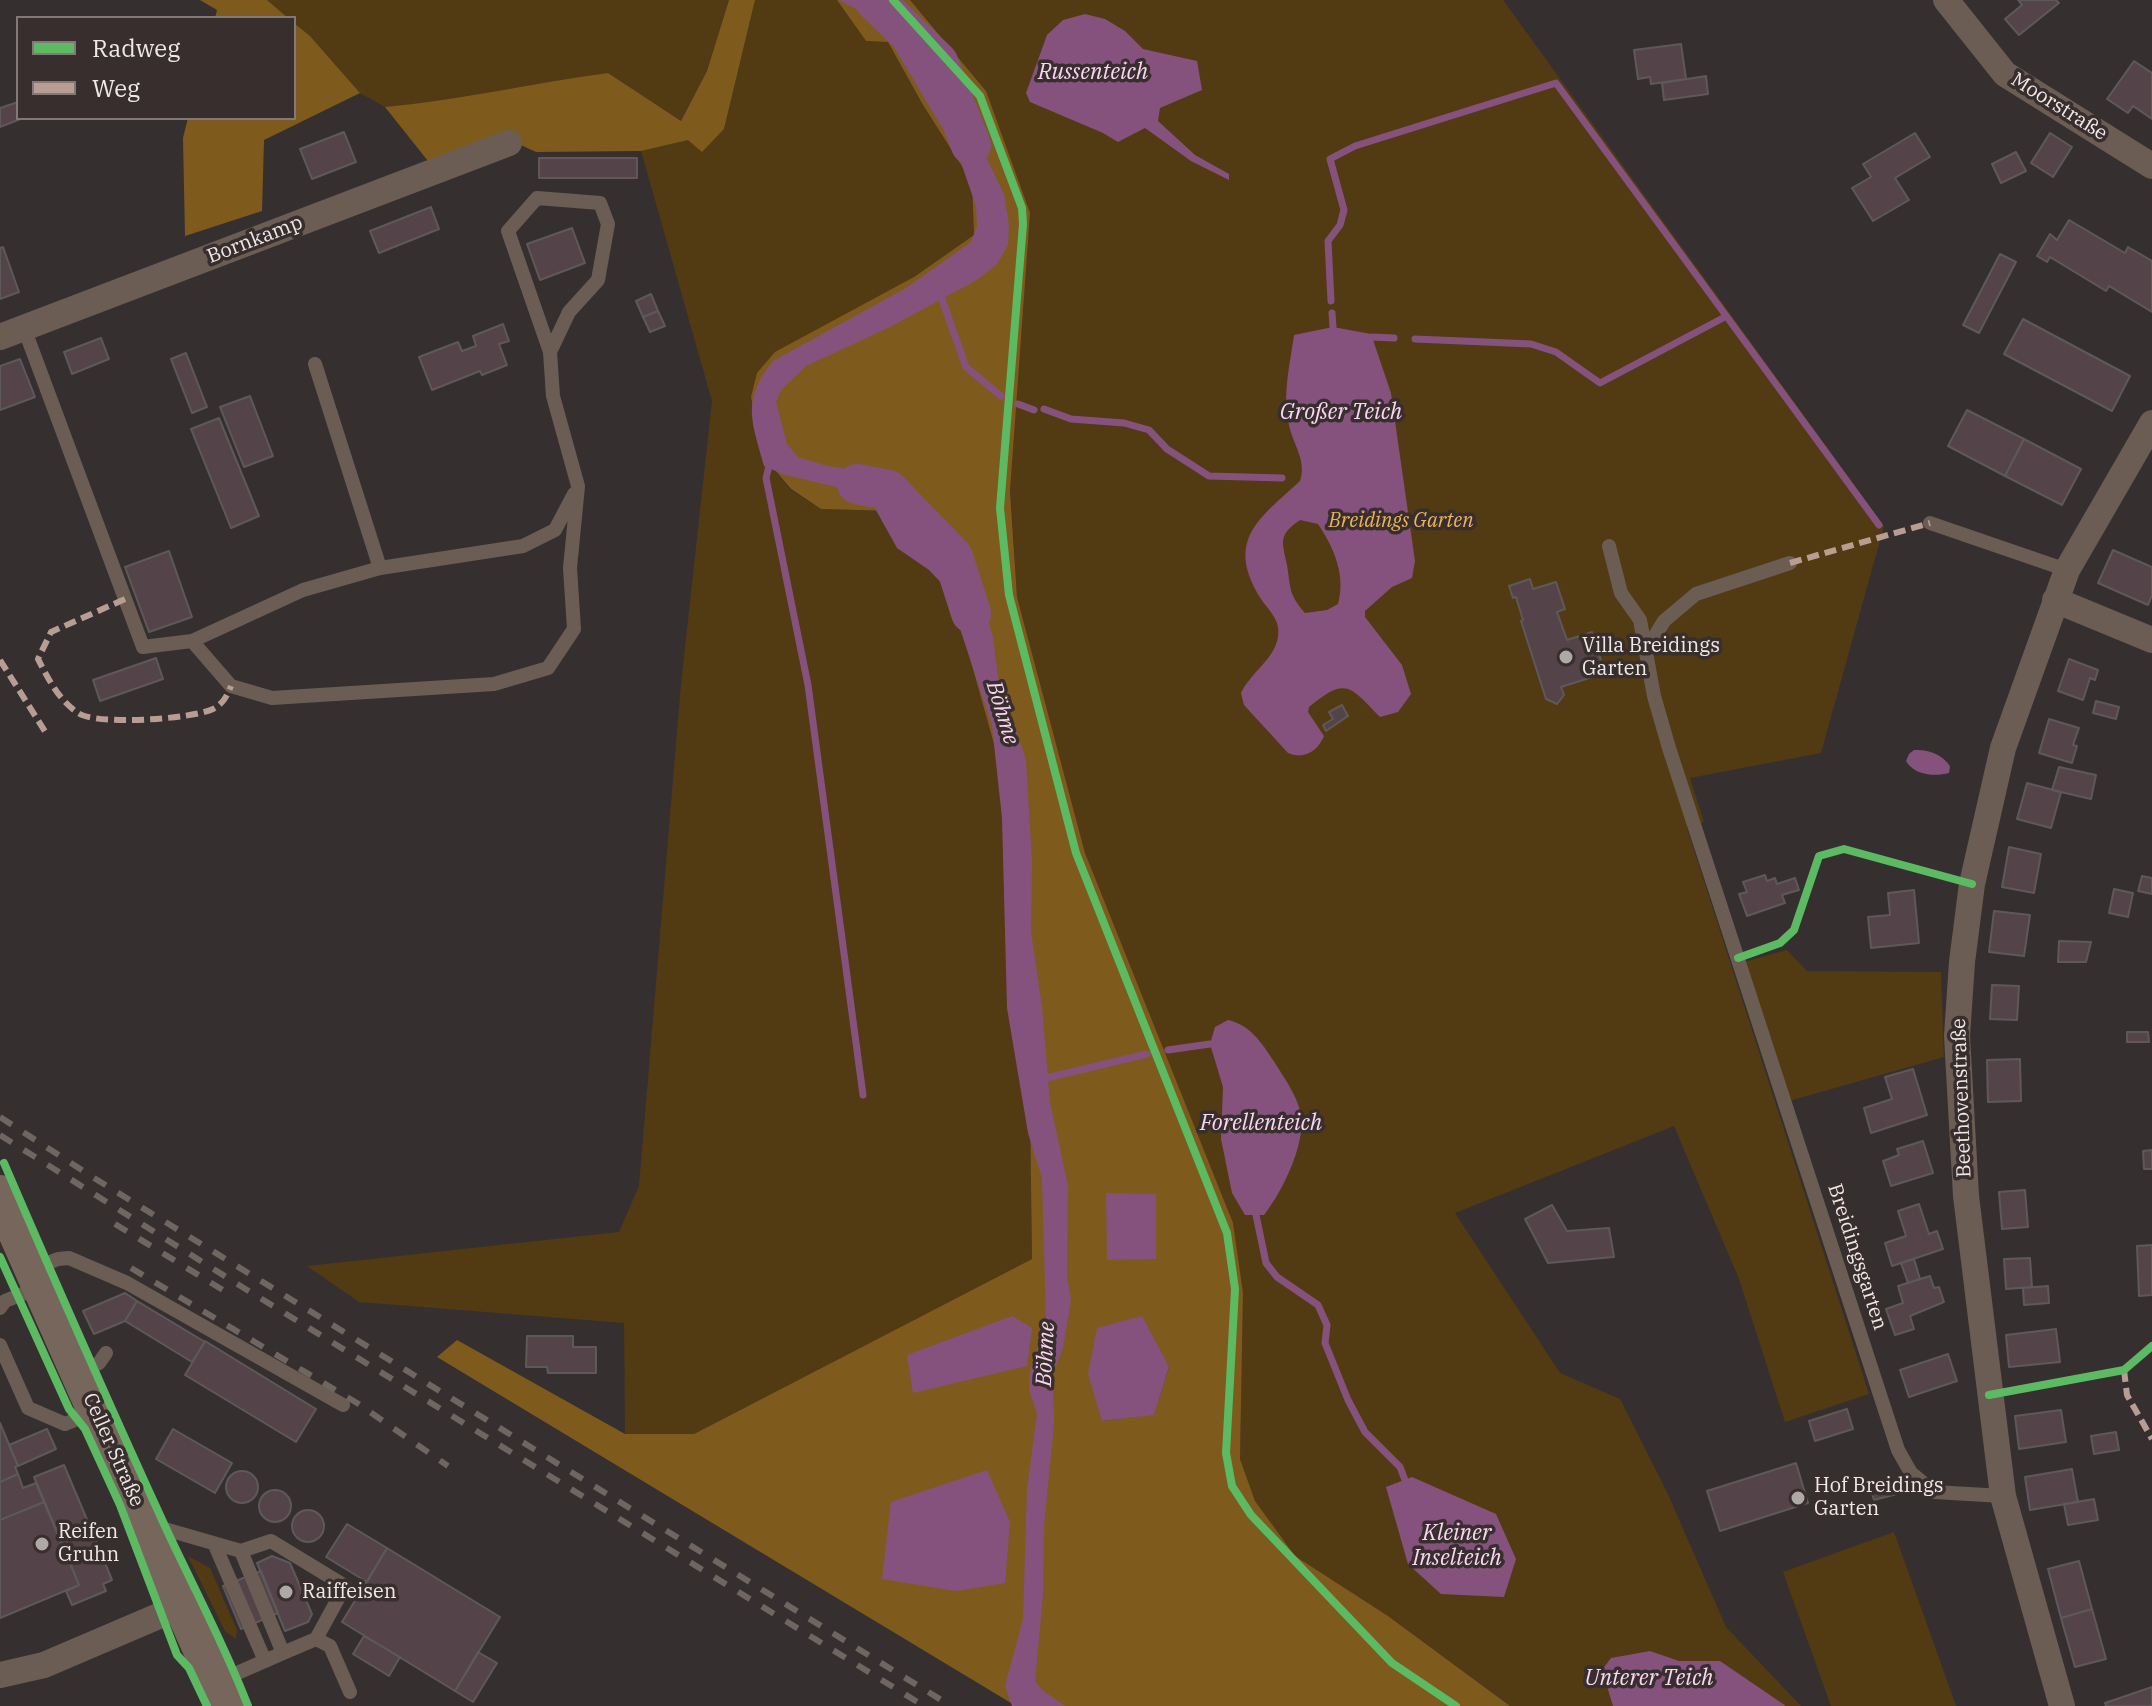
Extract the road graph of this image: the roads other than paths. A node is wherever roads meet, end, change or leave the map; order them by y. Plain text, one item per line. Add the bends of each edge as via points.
1 (1946, 0) edge
2 (509, 143) dead end
3 (2152, 166) edge
4 (12, 332) edge
5 (550, 352) junction
6 (315, 364) dead end
7 (2152, 423) edge
8 (578, 486) junction
9 (1930, 523) dead end
10 (1609, 546) dead end
11 (1790, 563) dead end
12 (380, 568) junction
13 (2067, 570) junction
14 (2055, 600) junction
15 (2152, 640) edge
16 (192, 641) junction
17 (1647, 649) junction
18 (2, 1202) edge
19 (37, 1278) junction
20 (2, 1303) edge
21 (0, 1345) edge
22 (343, 1405) dead end
23 (96, 1411) junction
24 (2003, 1496) junction
25 (145, 1524) junction
26 (214, 1543) junction
27 (241, 1551) junction
28 (182, 1606) junction
29 (316, 1639) junction
30 (283, 1653) junction
31 (265, 1661) junction
32 (0, 1675) edge
33 (350, 1692) dead end
34 (221, 1694) edge
35 (2062, 1706) edge

1 - 3 street, Moorstraße via 2005,74
2 - 4 street, Bornkamp
4 - 16 lane via 143,647
5 - 5 lane via 569,312 598,280 608,224 600,203 537,198 508,231
5 - 8 lane via 553,396
6 - 12 lane
7 - 13 street, Beethovenstraße
8 - 12 lane via 555,530 523,546
8 - 16 lane via 570,568 574,629 548,668 494,684 272,698 231,686
9 - 13 lane
10 - 17 lane, Breidingsgarten via 1621,593 1640,620
11 - 17 lane via 1696,594 1664,621
12 - 16 lane via 303,590
13 - 14 street, Beethovenstraße
14 - 15 street
14 - 24 street, Beethovenstraße via 2003,748 1976,869 1957,1036 1966,1196
17 - 24 lane, Breidingsgarten via 1669,748 1898,1450 1911,1473 1934,1492
18 - 19 main road, Celler Straße
19 - 20 lane
19 - 22 lane via 58,1259 69,1258 127,1283
19 - 23 main road, Celler Straße via 92,1363
21 - 23 lane via 28,1408 65,1424
23 - 25 main road, Celler Straße
24 - 35 street, Beethovenstraße
25 - 26 lane
25 - 28 main road, Celler Straße
26 - 27 lane
26 - 31 lane
27 - 29 lane via 271,1541 345,1586
27 - 30 lane
28 - 32 street via 44,1665
28 - 34 main road, Celler Straße
29 - 30 lane
29 - 33 lane via 330,1646
30 - 31 lane
31 - 34 lane

